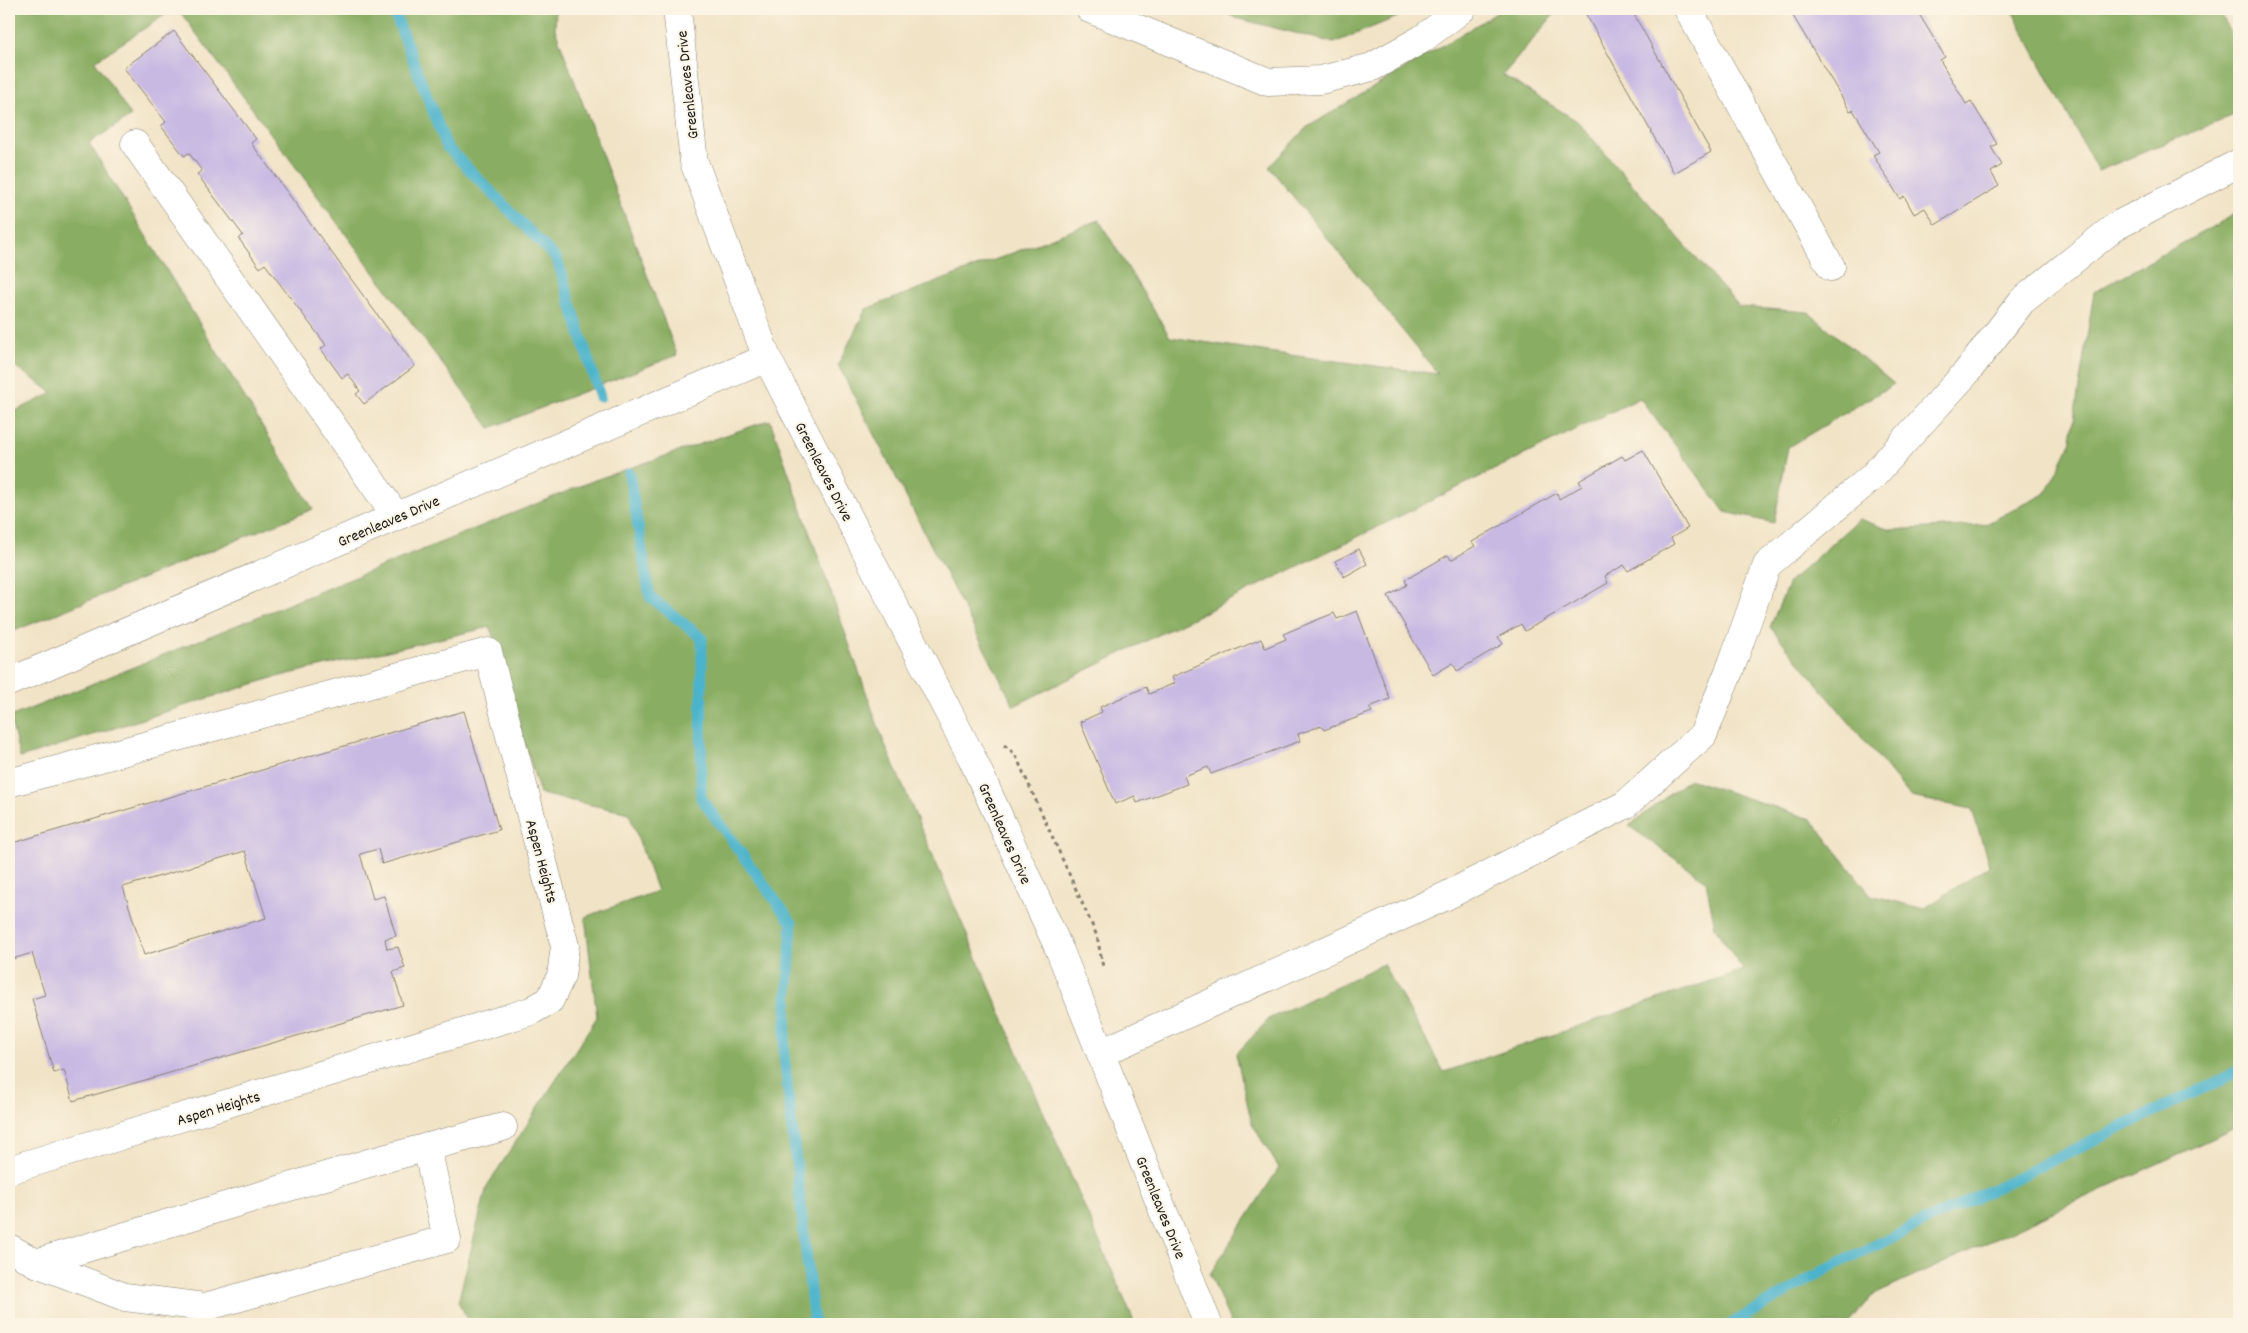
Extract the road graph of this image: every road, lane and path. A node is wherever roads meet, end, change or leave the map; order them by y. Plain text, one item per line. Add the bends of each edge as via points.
1 (677, 9) edge
2 (1090, 9) edge
3 (1462, 9) edge
4 (1688, 9) edge
5 (135, 144) dead end
6 (2239, 163) edge
7 (1831, 267) dead end
8 (767, 358) junction
9 (396, 516) junction
10 (9, 682) edge
11 (1002, 743) dead end
12 (9, 783) edge
13 (1076, 992) junction
14 (1101, 1053) junction
15 (503, 1128) dead end
16 (427, 1147) junction
17 (9, 1170) edge
18 (9, 1248) edge
19 (36, 1263) junction
20 (1208, 1324) edge

1 - 8 street, Greenleaves Drive via 694,162
2 - 3 street via 1268,82 1321,80 1372,67 1422,39
4 - 7 street
5 - 9 street
6 - 14 street via 2116,226 2022,301 1966,372 1872,477 1767,565 1703,735 1625,805 1446,896
8 - 9 street, Greenleaves Drive
8 - 13 street, Greenleaves Drive via 972,758
9 - 10 street, Greenleaves Drive
11 - 13 path via 1015,754 1097,936 1104,966 1094,983
12 - 17 street, Aspen Heights via 488,652 565,946 561,976 550,1000 532,1011
13 - 14 street, Greenleaves Drive
14 - 20 street, Greenleaves Drive
15 - 16 street
16 - 19 street
16 - 19 street via 447,1239 205,1307 125,1297
18 - 19 street

